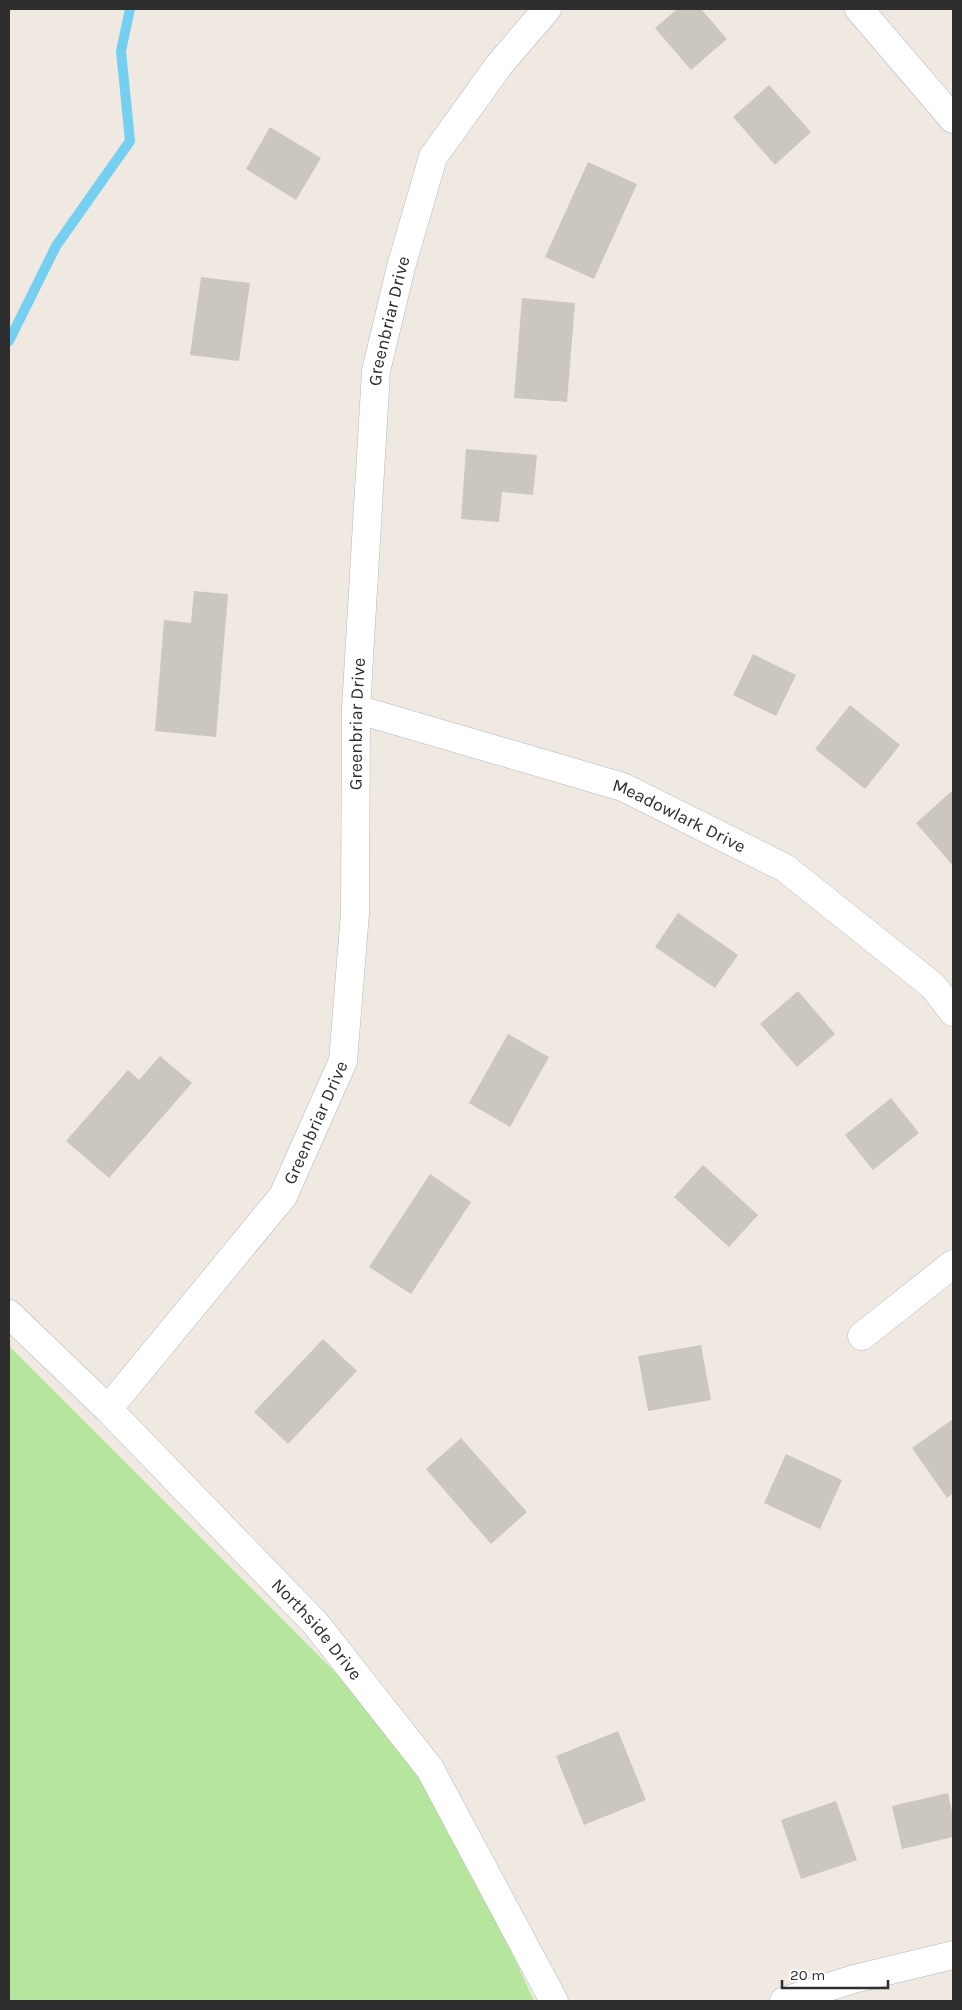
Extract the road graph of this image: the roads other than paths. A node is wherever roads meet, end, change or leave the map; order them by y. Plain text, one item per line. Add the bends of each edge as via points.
1 (547, 9) edge
2 (859, 9) edge
3 (953, 119) edge
4 (356, 709) junction
5 (953, 1012) edge
6 (953, 1264) edge
7 (9, 1314) edge
8 (862, 1336) dead end
9 (108, 1409) junction
10 (953, 1955) edge
11 (554, 2001) edge
12 (784, 2001) edge

1 - 4 street, Greenbriar Drive via 499,65 433,157 401,267 376,371
2 - 3 street
4 - 5 street, Meadowlark Drive via 623,787 785,868 933,986
4 - 9 street, Greenbriar Drive via 355,913 343,1061 283,1196
6 - 8 street
7 - 9 street, Northside Drive
9 - 11 street, Northside Drive via 316,1624 430,1769
10 - 12 street via 854,1979

